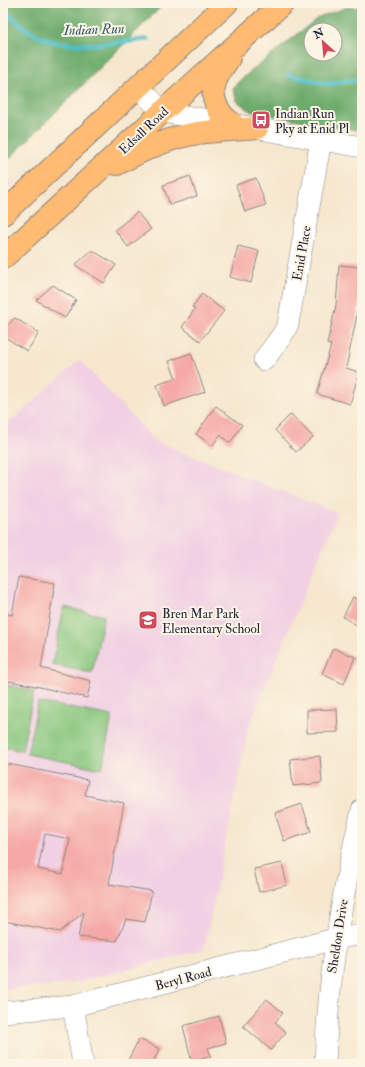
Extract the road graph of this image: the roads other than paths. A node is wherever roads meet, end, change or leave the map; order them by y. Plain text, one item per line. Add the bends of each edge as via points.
1 (227, 3) edge
2 (283, 3) edge
3 (300, 3) edge
4 (257, 26) junction
5 (239, 42) junction
6 (138, 87) junction
7 (162, 112) junction
8 (233, 124) junction
9 (257, 128) junction
10 (321, 140) junction
11 (362, 147) edge
12 (85, 184) junction
13 (3, 214) edge
14 (3, 258) edge
15 (264, 360) dead end
16 (362, 810) edge
17 (362, 934) edge
18 (335, 939) junction
19 (73, 1006) junction
20 (3, 1012) edge
21 (83, 1064) edge
22 (325, 1064) edge

1 - 6 main road
2 - 4 main road, Edsall Road
3 - 4 main road
4 - 5 main road, Edsall Road
5 - 7 main road, Edsall Road
5 - 8 main road via 214,87 218,109 225,120
6 - 7 street
6 - 13 main road
7 - 8 street
7 - 12 main road, Edsall Road
8 - 9 street
9 - 10 street
9 - 12 main road via 196,133 175,138 125,159
10 - 11 street
10 - 15 street, Enid Place via 288,324
12 - 14 main road, Edsall Road
16 - 18 street, Sheldon Drive
17 - 18 street, Beryl Road
18 - 19 street, Beryl Road
18 - 22 street, Sheldon Drive
19 - 20 street, Beryl Road
19 - 21 street

